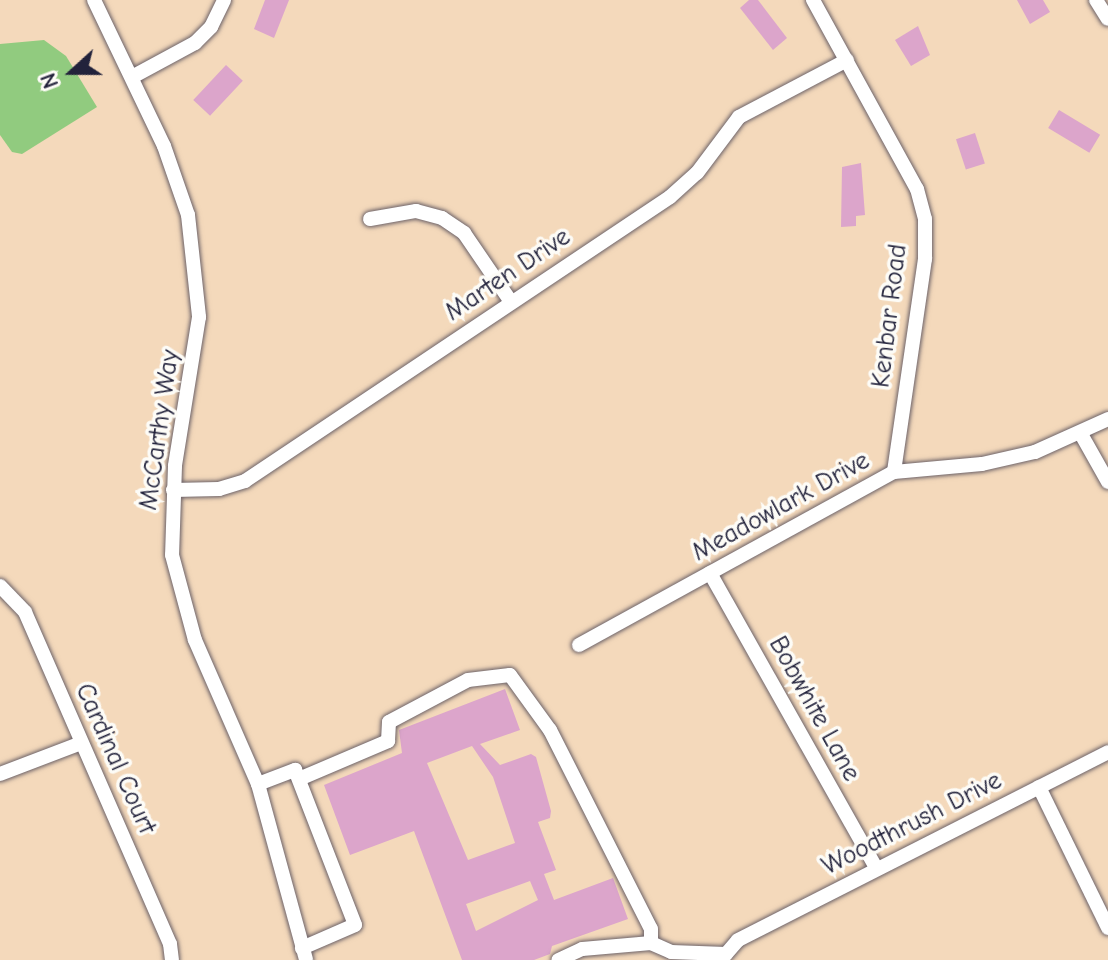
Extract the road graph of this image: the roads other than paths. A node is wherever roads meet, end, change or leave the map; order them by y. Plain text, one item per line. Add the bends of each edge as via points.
1 (94, 0) edge
2 (224, 0) edge
3 (813, 0) edge
4 (1096, 0) edge
5 (1108, 19) edge
6 (847, 60) junction
7 (132, 77) junction
8 (370, 219) dead end
9 (511, 302) junction
10 (1108, 419) edge
11 (1081, 434) junction
12 (894, 472) junction
13 (1108, 482) edge
14 (173, 490) junction
15 (710, 573) junction
16 (0, 586) edge
17 (579, 645) dead end
18 (81, 743) junction
19 (1108, 752) edge
20 (0, 774) edge
21 (299, 779) junction
22 (258, 784) junction
23 (1039, 787) junction
24 (876, 868) junction
25 (1108, 928) edge
26 (651, 943) junction
27 (304, 954) edge
28 (172, 960) edge
29 (558, 960) edge

1 - 7 street, McCarthy Way
2 - 7 street via 211,27 195,43
3 - 6 street, Kenbar Road
4 - 5 street
6 - 9 street, Marten Drive via 739,117 697,173 670,197
6 - 12 street, Kenbar Road via 917,189 925,219 925,259
7 - 14 street, McCarthy Way via 179,185 196,264 197,347
8 - 9 street via 416,211 442,218 464,233
9 - 14 street, Marten Drive via 245,481 219,489
10 - 11 street, Meadowlark Drive
11 - 12 street, Meadowlark Drive via 982,464
11 - 13 street
12 - 15 street, Meadowlark Drive
14 - 22 street, McCarthy Way via 172,555 179,594
15 - 17 street, Meadowlark Drive
15 - 24 street, Bobwhite Lane
16 - 18 street, Cardinal Court via 25,612
18 - 20 street
18 - 28 street, Cardinal Court via 170,944
19 - 23 street, Woodthrush Drive
21 - 22 street via 295,770
21 - 26 street via 388,741 389,722 468,680 510,675 550,730 651,929
21 - 27 street via 355,925
22 - 27 street, McCarthy Way
23 - 24 street, Woodthrush Drive
23 - 25 street
24 - 26 street, Woodthrush Drive via 738,940 726,954 671,952
26 - 29 street via 582,949

